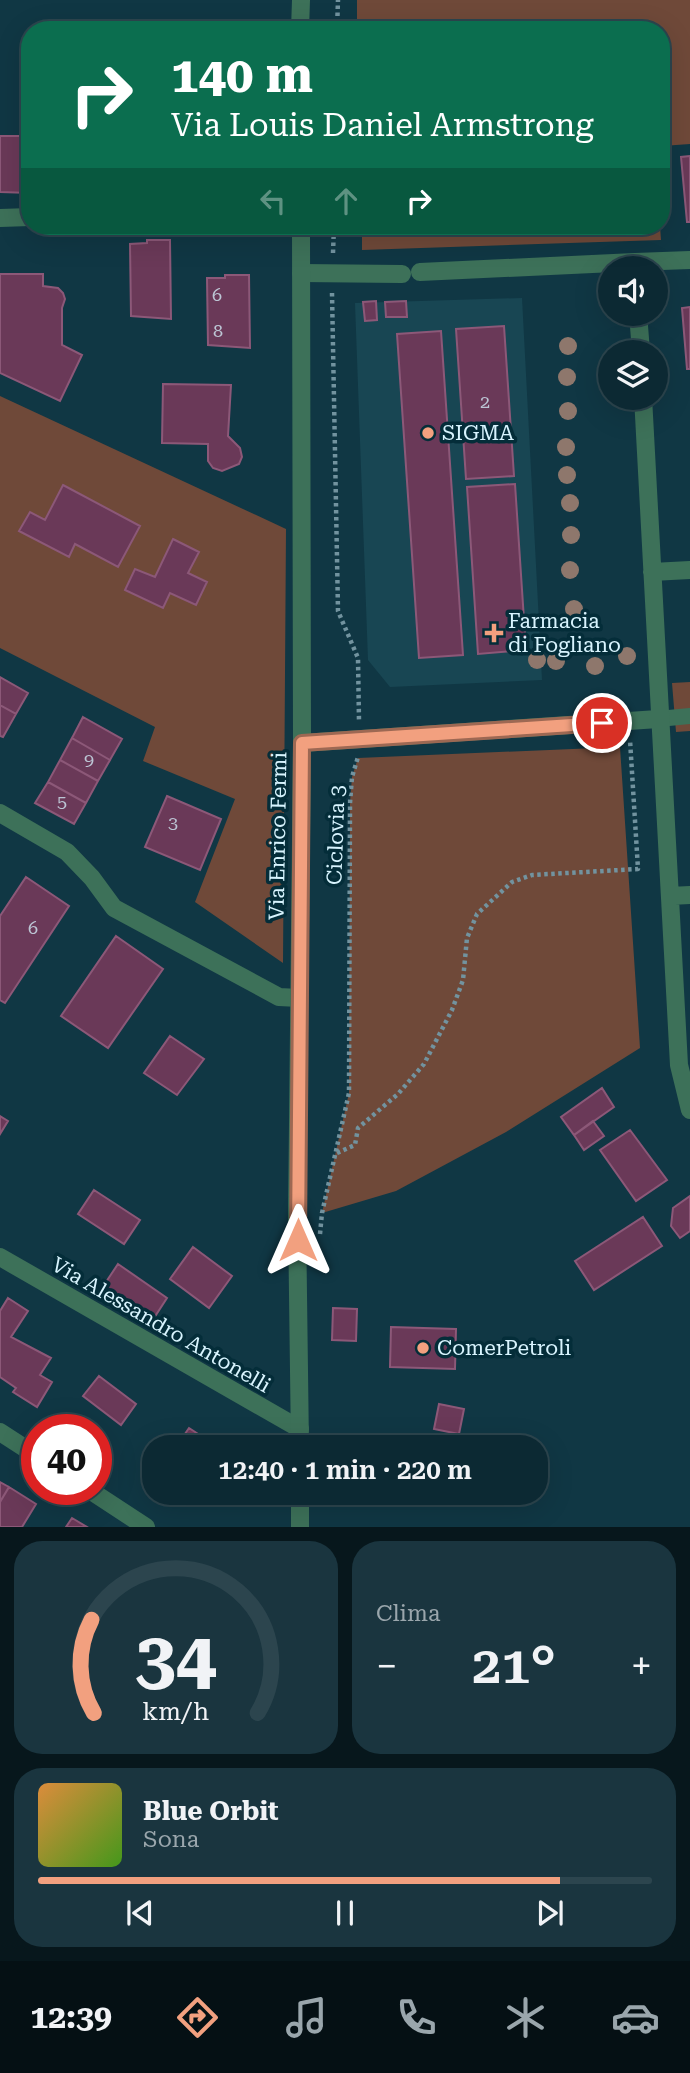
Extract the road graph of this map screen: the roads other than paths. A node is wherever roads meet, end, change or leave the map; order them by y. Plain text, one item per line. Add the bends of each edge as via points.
1 (301, 0) edge
2 (300, 21) edge
3 (0, 218) edge
4 (21, 218) edge
5 (301, 235) edge
6 (690, 260) edge
7 (668, 262) edge
8 (598, 266) edge
9 (301, 273) junction
10 (644, 410) edge
11 (690, 570) edge
12 (652, 572) junction
13 (690, 716) edge
14 (658, 719) junction
15 (302, 743) junction
16 (0, 813) edge
17 (690, 895) edge
18 (670, 896) junction
19 (299, 998) junction
20 (690, 1110) edge
21 (0, 1257) edge
22 (300, 1429) junction
23 (0, 1432) edge
24 (300, 1435) edge
25 (21, 1446) edge
26 (112, 1505) edge
27 (300, 1505) edge
28 (146, 1527) edge
29 (300, 1527) edge

1 - 2 street
3 - 4 street
5 - 9 street, Via Enrico Fermi
6 - 7 street
8 - 9 street
9 - 15 street, Via Enrico Fermi
10 - 12 street
11 - 12 street
12 - 14 street
13 - 14 street
14 - 15 street
14 - 18 street
15 - 19 street, Via Enrico Fermi
16 - 19 street via 67,852 114,908 279,997
17 - 18 street
18 - 20 street via 678,1065
19 - 22 street, Via Enrico Fermi
21 - 22 street, Via Alessandro Antonelli
22 - 24 street, Via Enrico Fermi
23 - 25 street
26 - 28 street
27 - 29 street

